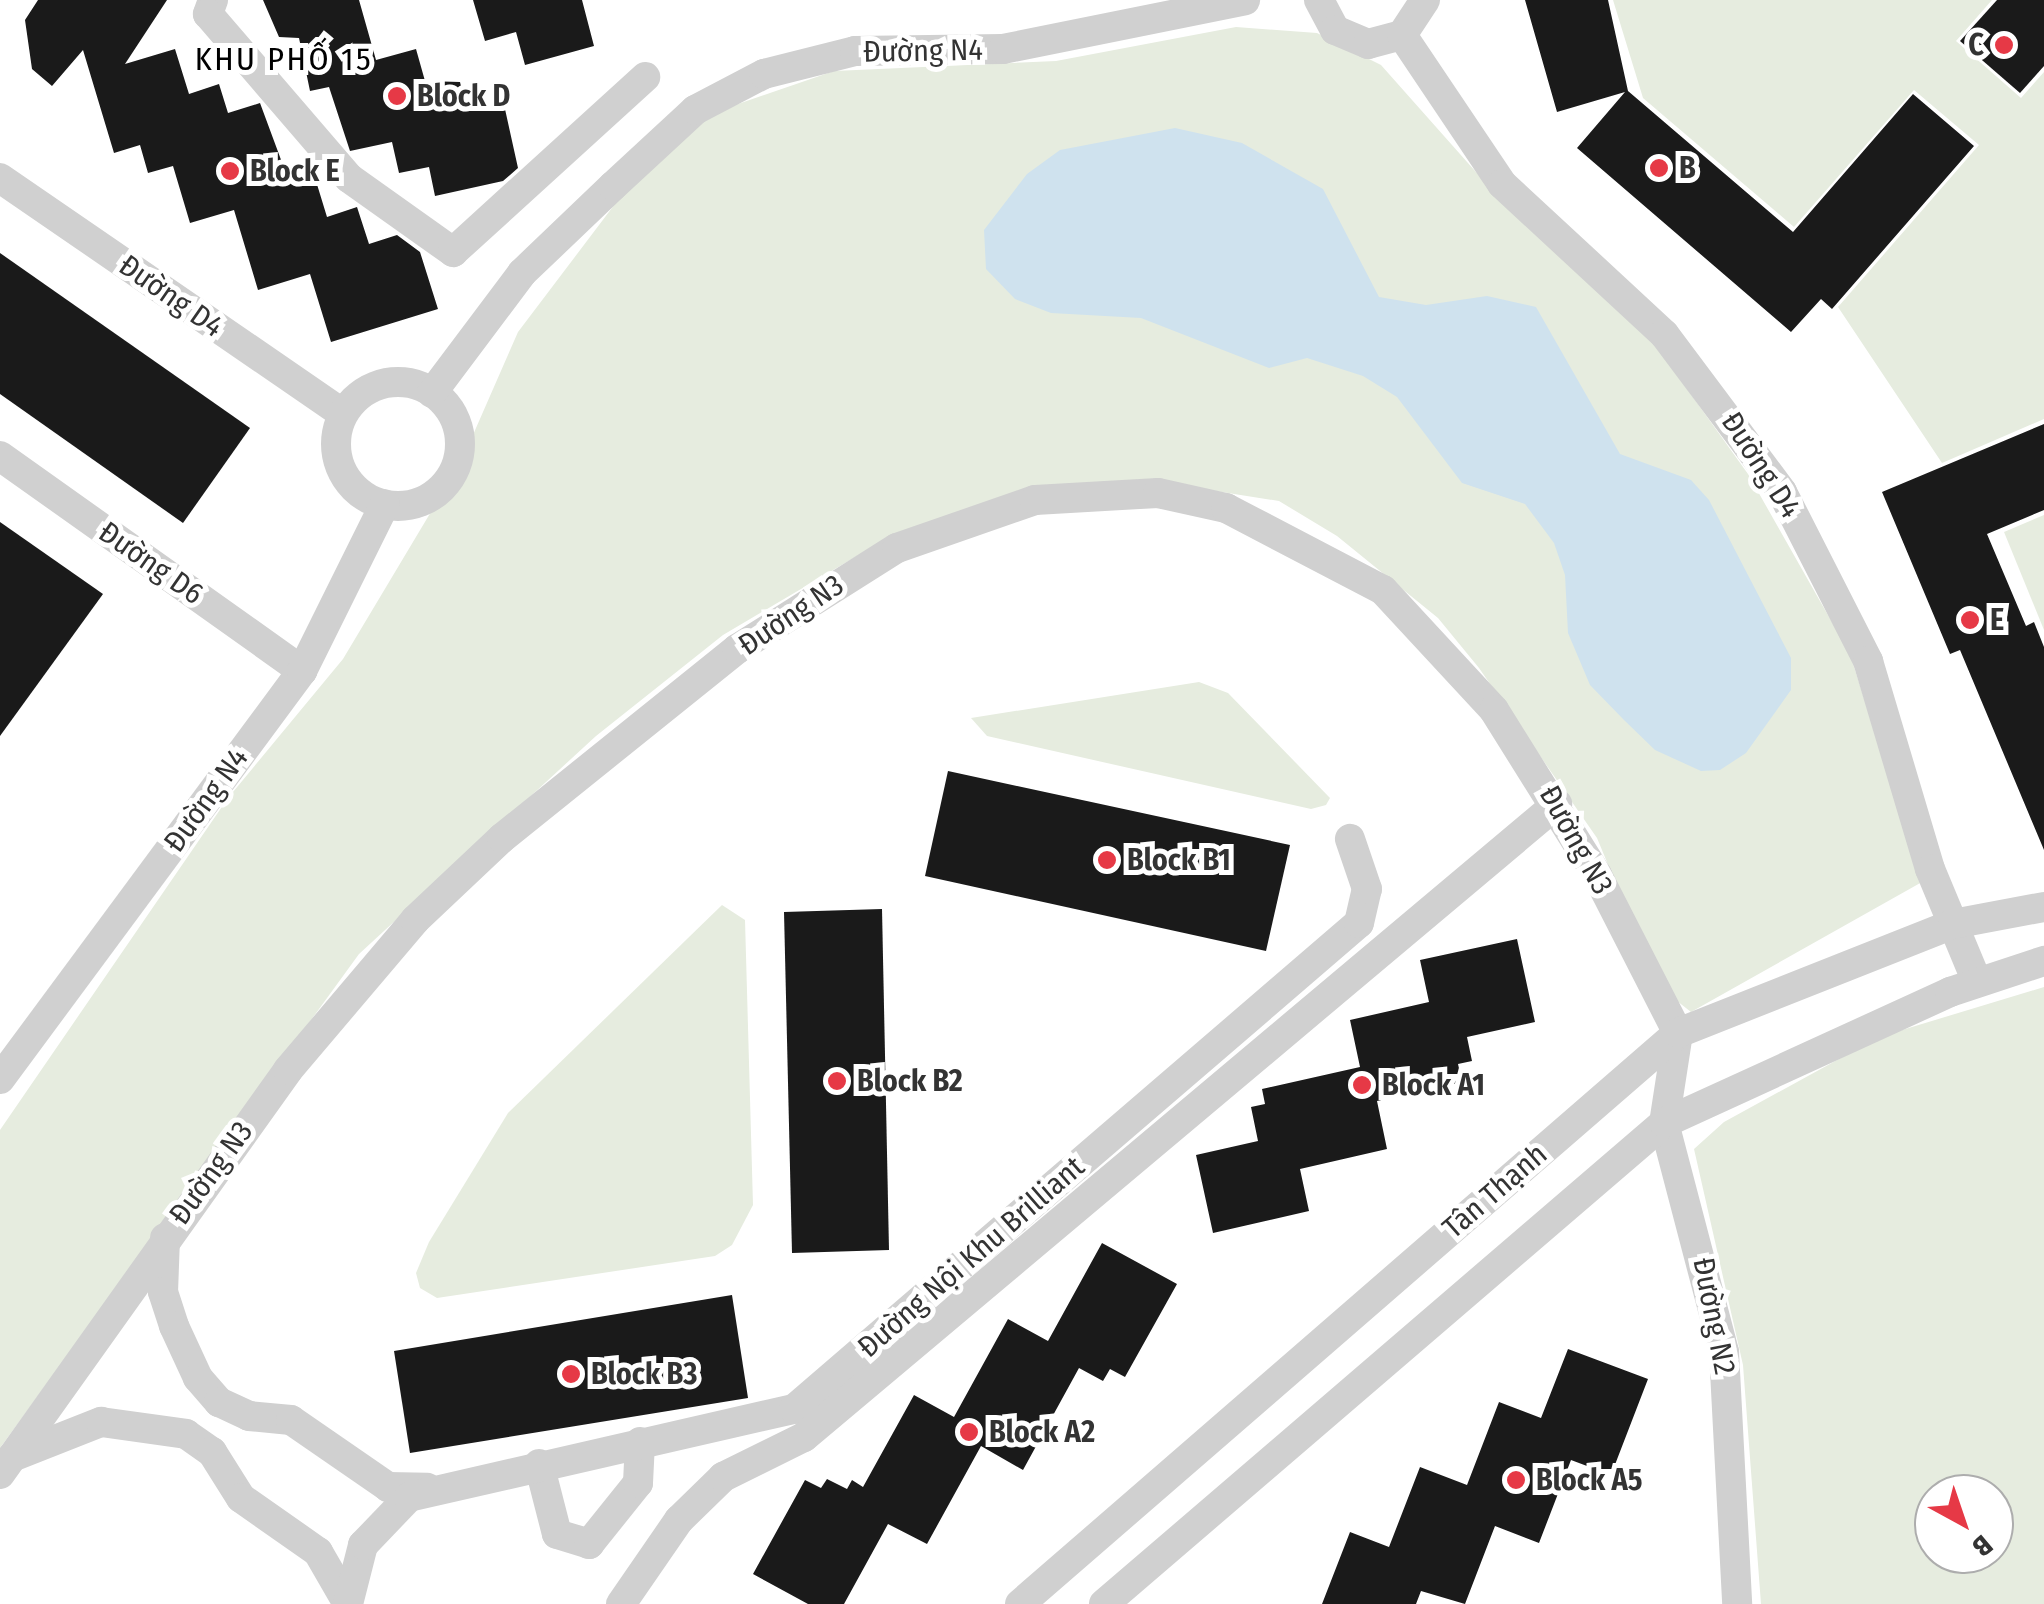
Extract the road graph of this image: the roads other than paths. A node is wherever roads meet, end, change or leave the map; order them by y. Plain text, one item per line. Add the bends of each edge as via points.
1 (213, 0) edge
2 (1246, 0) edge
3 (1319, 0) edge
4 (1425, 0) edge
5 (1402, 35) junction
6 (645, 77) dead end
7 (0, 178) edge
8 (432, 393) junction
9 (342, 414) junction
10 (0, 456) edge
11 (385, 504) junction
12 (302, 671) junction
13 (1557, 804) junction
14 (1350, 839) dead end
15 (2044, 906) edge
16 (1953, 924) junction
17 (2044, 961) edge
18 (1977, 982) junction
19 (1678, 1033) junction
20 (0, 1079) edge
21 (1664, 1123) junction
22 (165, 1236) junction
23 (263, 1417) junction
24 (640, 1442) junction
25 (539, 1464) junction
26 (5, 1466) edge
27 (223, 1470) junction
28 (380, 1483) junction
29 (435, 1487) junction
30 (387, 1517) junction
31 (361, 1548) junction
32 (318, 1552) junction
33 (348, 1604) edge
34 (621, 1604) edge
35 (1020, 1604) edge
36 (1104, 1604) edge
37 (1737, 1604) edge

1 - 6 street via 208,14 349,178 454,252
2 - 8 street, Đường N4 via 1003,49 856,51 764,74 694,110 522,273
3 - 5 street via 1350,40
4 - 5 street
5 - 16 street, Đường D4 via 1502,184 1664,334 1782,492 1868,661
7 - 9 street, Đường D4
8 - 9 street via 390,382
8 - 11 street via 460,437 451,475 420,502
9 - 11 street via 336,448 346,478
10 - 12 street, Đường D6
11 - 12 street, Đường N4
12 - 20 street, Đường N4
13 - 19 street, Đường N3
13 - 22 street, Đường N3 via 1494,710 1424,626 1328,556 1226,508 1158,492 1035,500 897,548 824,589 502,838 415,920 288,1070
13 - 34 street via 804,1437 722,1476 679,1520
14 - 24 street, Đường Nội Khu Brilliant via 1367,889 1359,923 794,1409
15 - 16 street, Tân Thạnh
16 - 18 street, Đường D4
16 - 19 street, Tân Thạnh
17 - 18 street, Tân Thạnh
18 - 21 street, Tân Thạnh
19 - 21 street, Đường N2
19 - 35 street, Tân Thạnh
21 - 36 street, Tân Thạnh
21 - 37 street, Đường N2 via 1724,1352
22 - 23 street, Đường Nội Khu Brilliant via 163,1292 184,1353 220,1402
22 - 26 street, Đường N3
23 - 27 street via 231,1434
23 - 28 street, Đường Nội Khu Brilliant via 291,1420
24 - 25 street, Đường Nội Khu Brilliant
24 - 25 street via 638,1483 589,1544 557,1534
25 - 29 street, Đường Nội Khu Brilliant
26 - 27 street, Đường Nội Khu Brilliant via 70,1430 123,1420 186,1434
27 - 32 street, Đường Nội Khu Brilliant via 241,1498
28 - 29 street, Đường Nội Khu Brilliant via 406,1491
28 - 30 street
29 - 30 street, Đường Nội Khu Brilliant
30 - 31 street, Đường Nội Khu Brilliant
31 - 32 street
31 - 33 street, Đường Nội Khu Brilliant
32 - 33 street, Đường Nội Khu Brilliant

